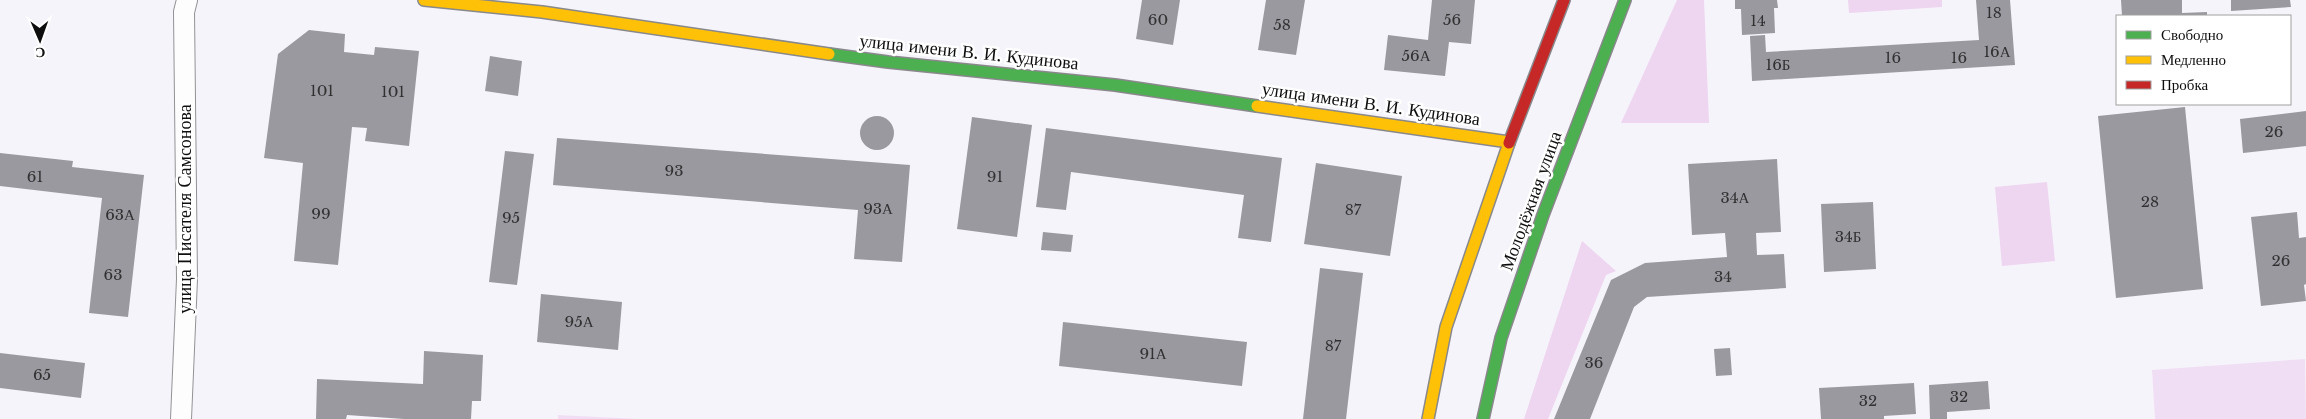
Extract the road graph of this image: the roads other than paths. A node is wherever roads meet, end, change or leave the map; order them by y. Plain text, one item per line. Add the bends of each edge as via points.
1 (187, 0) edge
2 (424, 0) edge
3 (1564, 0) edge
4 (1626, 0) edge
5 (1509, 142) junction
6 (181, 419) edge
7 (1428, 419) edge
8 (1483, 419) edge

1 - 6 street, улица Писателя Самсонова via 184,12 187,279
2 - 5 street, улица имени В. И. Кудинова via 542,12 896,63 1114,85
3 - 5 street
4 - 8 street, Молодёжная улица via 1543,215 1501,338
5 - 7 street via 1446,327

